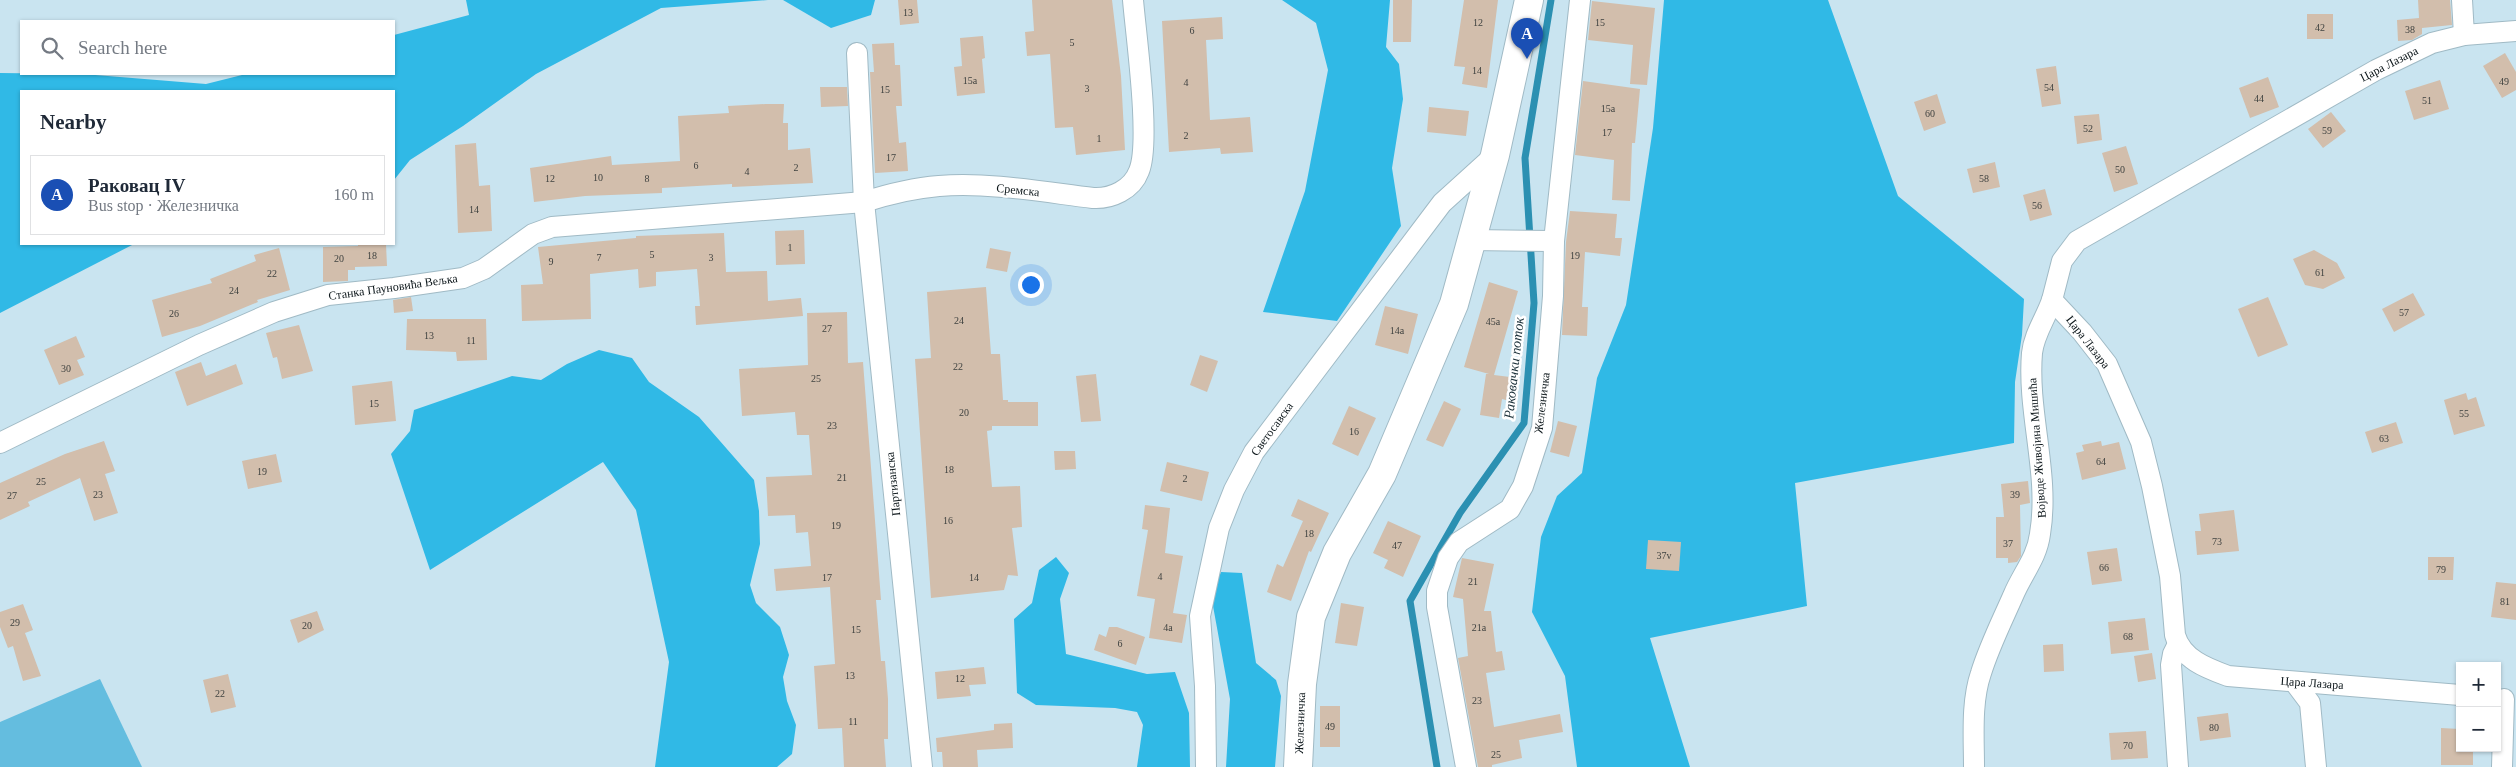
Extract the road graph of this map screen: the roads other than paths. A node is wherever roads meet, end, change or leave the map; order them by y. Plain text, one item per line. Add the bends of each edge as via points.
1 (1133, 0) edge
2 (1529, 0) edge
3 (1580, 0) edge
4 (2462, 0) edge
5 (2516, 31) edge
6 (2464, 35) junction
7 (857, 53) dead end
8 (1495, 155) junction
9 (864, 202) junction
10 (1471, 240) junction
11 (1554, 241) junction
12 (2052, 300) junction
13 (0, 443) edge
14 (2178, 644) junction
15 (2295, 683) junction
16 (2456, 695) edge
17 (2506, 699) edge
18 (922, 767) edge
19 (1206, 767) edge
20 (1298, 767) edge
21 (1466, 767) edge
22 (1974, 767) edge
23 (2178, 767) edge
24 (2316, 767) edge
25 (2502, 767) edge

1 - 9 street, Сремска via 1144,135 1139,171 1116,195 1104,198 986,186 940,186 894,193
2 - 8 street, Железничка
3 - 11 street, Железничка
4 - 6 street
5 - 6 street, Цара Лазара
6 - 12 street, Цара Лазара via 2432,43 2376,70 2077,241 2062,261
7 - 9 street
8 - 10 street, Железничка
8 - 19 street, Светосавска via 1442,203 1254,452 1234,490 1219,528 1200,616
9 - 13 street, Станка Пауновића Вељка via 552,227 534,234 484,269 463,278 328,295 274,312 190,349
9 - 18 street, Партизанска
10 - 11 street
10 - 20 street, Железничка via 1454,304 1421,385 1382,474 1337,553 1311,617 1302,684
11 - 21 street, Железничка via 1553,296 1542,428 1523,486 1510,509 1459,542 1448,558 1437,591
12 - 14 street, Цара Лазара via 2107,364 2141,442 2170,576
12 - 22 street, Војводе Живојина Мишића via 2045,321 2035,336 2032,352 2032,396 2043,511 2040,536 2034,557 2014,593 1980,674 1975,702
14 - 15 street, Цара Лазара via 2202,666 2228,676
14 - 23 street via 2171,665
15 - 16 street, Цара Лазара
15 - 24 street via 2310,703
17 - 25 street

